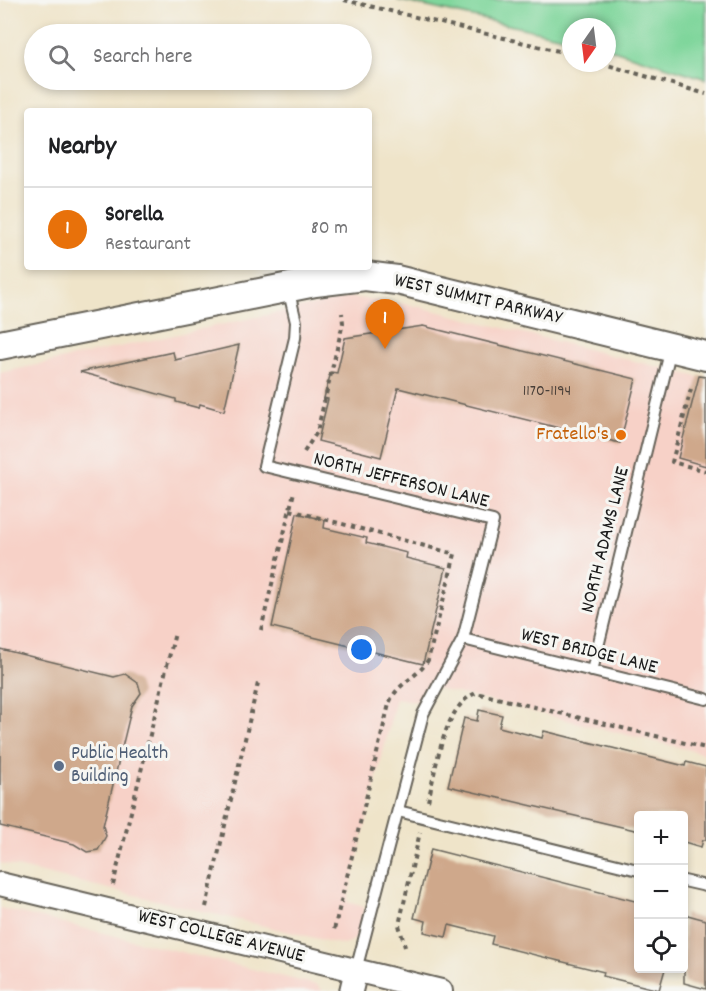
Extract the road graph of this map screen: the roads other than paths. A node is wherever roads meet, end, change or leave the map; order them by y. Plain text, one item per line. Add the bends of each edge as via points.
1 (288, 287) junction
2 (0, 345) edge
3 (672, 347) junction
4 (706, 356) edge
5 (463, 639) junction
6 (592, 671) junction
7 (706, 699) edge
8 (398, 811) junction
9 (634, 869) edge
10 (688, 882) edge
11 (0, 884) edge
12 (706, 886) edge
13 (354, 981) edge
14 (441, 991) edge

1 - 2 street, WEST SUMMIT PARKWAY
1 - 3 street, WEST SUMMIT PARKWAY via 349,277 397,280
1 - 5 lane, NORTH JEFFERSON LANE via 296,332 264,466 493,521
3 - 4 street, WEST SUMMIT PARKWAY
3 - 6 lane, NORTH ADAMS LANE
5 - 6 lane, WEST BRIDGE LANE
5 - 8 lane, NORTH JEFFERSON LANE via 423,714
6 - 7 lane, WEST BRIDGE LANE
8 - 9 lane
8 - 13 lane, NORTH JEFFERSON LANE
10 - 12 lane
11 - 13 street, WEST COLLEGE AVENUE
13 - 14 street, WEST COLLEGE AVENUE

